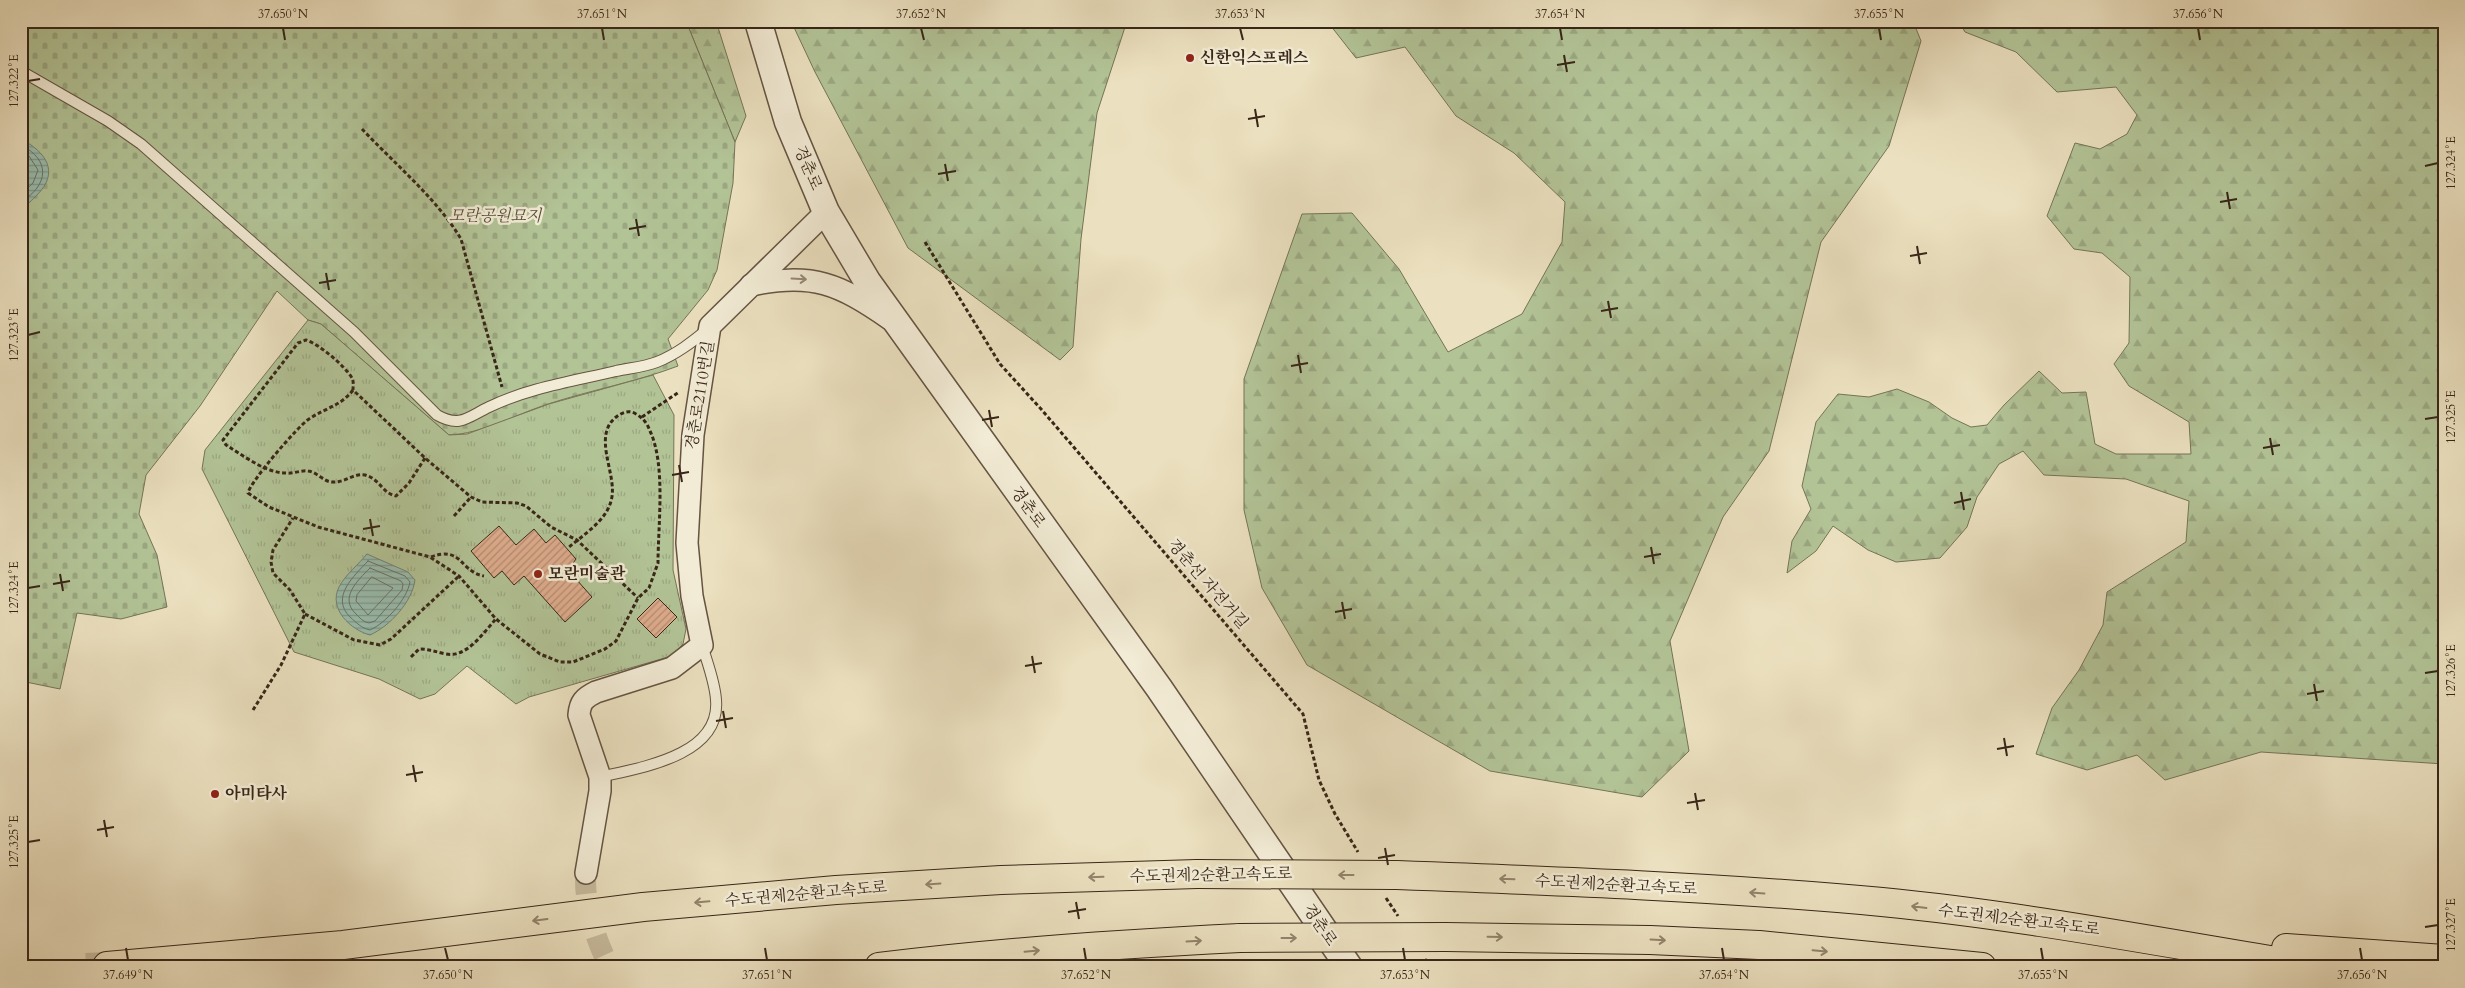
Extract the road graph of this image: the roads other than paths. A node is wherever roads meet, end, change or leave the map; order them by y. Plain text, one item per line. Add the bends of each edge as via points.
1 (758, 21) edge
2 (21, 71) edge
3 (826, 212) junction
4 (751, 285) junction
5 (894, 321) junction
6 (710, 326) junction
7 (702, 644) junction
8 (600, 777) junction
9 (586, 873) tunnel mouth
10 (2123, 934) junction
11 (2444, 959) edge
12 (1959, 965) edge
13 (107, 966) edge
14 (879, 967) edge
15 (1349, 967) edge
16 (1982, 967) edge
17 (2313, 967) edge

1 - 3 street, 경춘로 via 788,122
2 - 6 lane via 141,144 354,332 437,415 446,420 468,419 505,400 543,388 655,362 686,346
3 - 4 street, 경춘로2110번길
3 - 5 street, 경춘로
4 -> 5 street via 786,279 824,283 866,302
4 - 6 street, 경춘로2110번길
5 - 15 street, 경춘로 via 1159,688
6 - 7 street, 경춘로2110번길 via 689,465 687,543 692,596
7 - 8 lane via 716,700 716,714 704,736 688,750 666,760
7 - 8 street via 672,668 596,692 580,704 581,721
8 - 9 street
10 - 11 highway
10 -> 13 highway, 수도권제2순환고속도로, bridge via 1883,902 1717,890 1390,886 1197,874 1001,880 836,890 643,907 343,944
10 - 17 highway, 수도권제2순환고속도로
14 -> 12 highway, bridge via 1089,946 1240,938 1446,937 1749,945
12 - 16 highway

